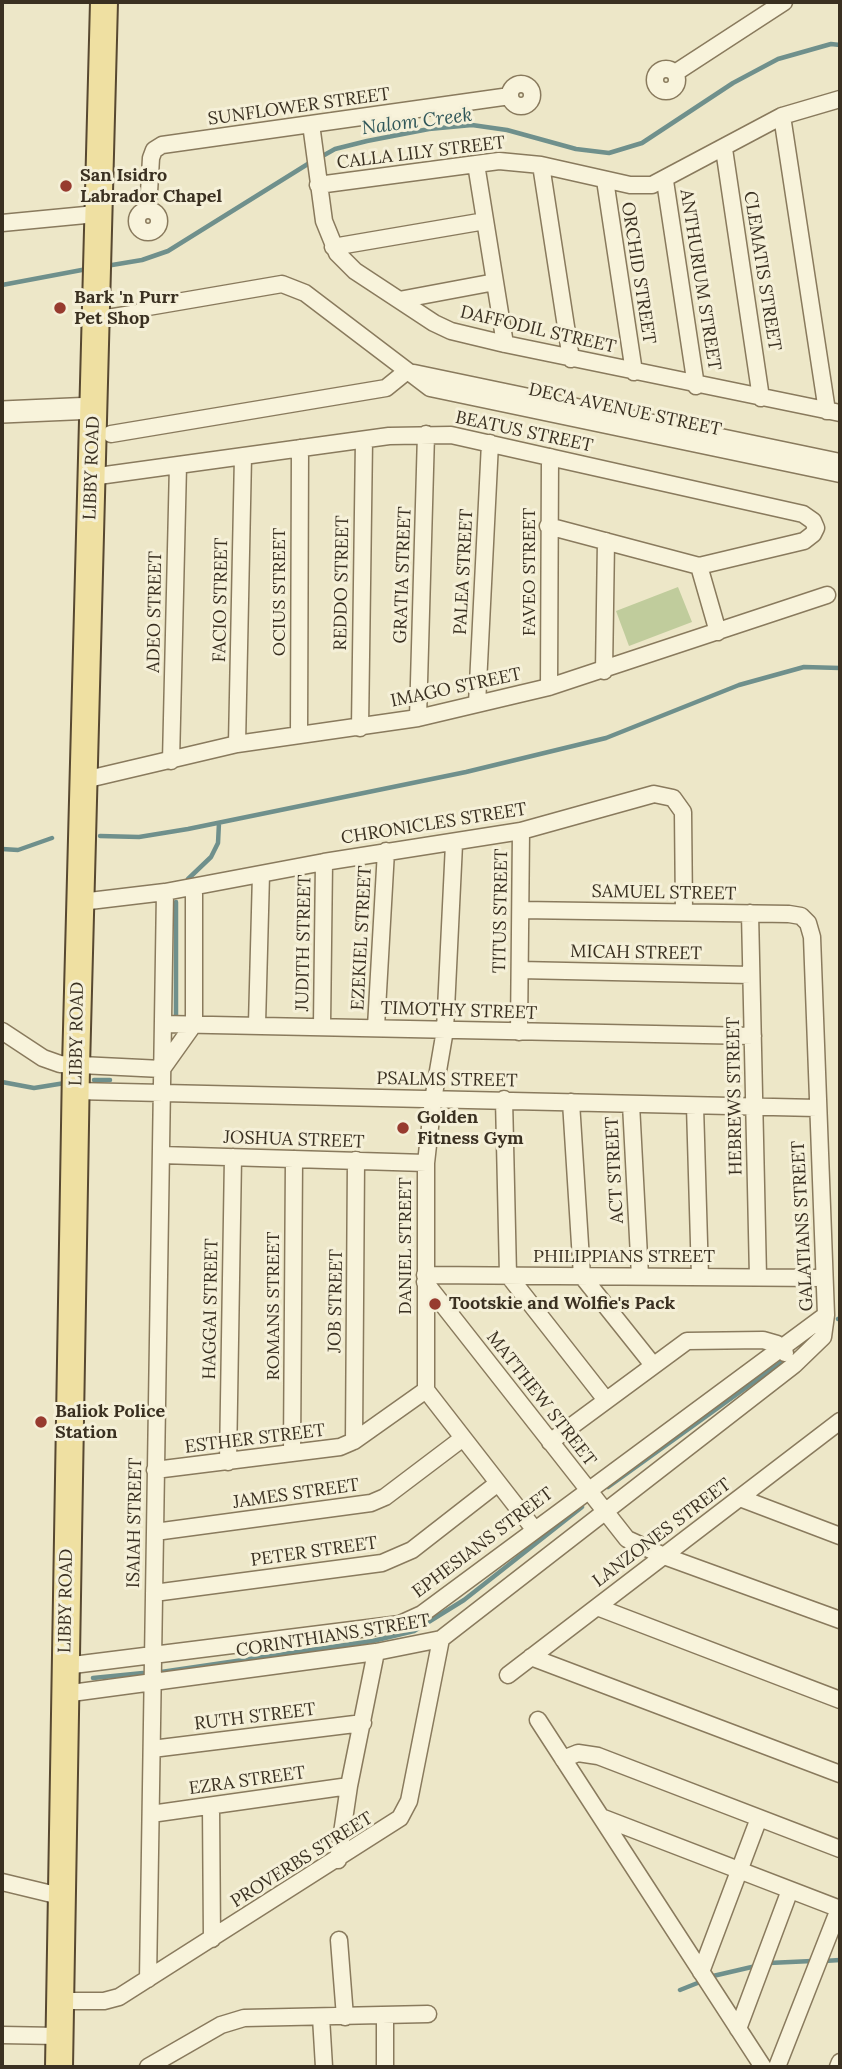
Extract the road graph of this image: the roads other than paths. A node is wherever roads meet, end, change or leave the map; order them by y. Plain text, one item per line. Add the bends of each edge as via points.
1 (104, 2) edge
2 (784, 2) edge
3 (675, 73) dead end
4 (510, 96) dead end
5 (840, 101) edge
6 (782, 116) junction
7 (311, 124) junction
8 (724, 149) junction
9 (476, 164) junction
10 (541, 165) junction
11 (605, 180) junction
12 (665, 181) junction
13 (318, 185) junction
14 (148, 210) dead end
15 (485, 221) junction
16 (2, 223) edge
17 (96, 223) junction
18 (333, 247) junction
19 (495, 282) junction
20 (399, 300) junction
21 (95, 315) junction
22 (505, 344) junction
23 (570, 359) junction
24 (407, 371) junction
25 (634, 372) junction
26 (696, 386) junction
27 (761, 398) junction
28 (93, 408) junction
29 (2, 412) edge
30 (834, 412) edge
31 (111, 434) dead end
32 (426, 434) junction
33 (363, 440) junction
34 (490, 443) junction
35 (300, 448) junction
36 (243, 456) junction
37 (550, 457) junction
38 (178, 465) junction
39 (833, 467) edge
40 (91, 477) junction
41 (548, 526) junction
42 (606, 541) junction
43 (699, 566) junction
44 (827, 595) dead end
45 (718, 632) junction
46 (604, 671) junction
47 (550, 687) junction
48 (477, 704) junction
49 (418, 718) junction
50 (360, 728) junction
51 (299, 735) junction
52 (237, 744) junction
53 (171, 761) junction
54 (84, 780) junction
55 (521, 831) junction
56 (454, 844) junction
57 (386, 851) junction
58 (324, 862) junction
59 (261, 874) junction
60 (194, 887) junction
61 (165, 892) junction
62 (81, 902) junction
63 (521, 910) junction
64 (684, 912) junction
65 (750, 913) junction
66 (805, 919) joint
67 (520, 970) junction
68 (751, 975) junction
69 (163, 1024) junction
70 (194, 1024) junction
71 (257, 1024) junction
72 (322, 1025) junction
73 (376, 1027) junction
74 (445, 1030) junction
75 (2, 1031) edge
76 (519, 1032) junction
77 (753, 1037) junction
78 (162, 1069) junction
79 (76, 1079) junction
80 (162, 1093) junction
81 (504, 1099) junction
82 (433, 1100) junction
83 (571, 1102) junction
84 (631, 1104) junction
85 (695, 1106) junction
86 (754, 1108) junction
87 (817, 1108) junction
88 (161, 1155) junction
89 (233, 1157) junction
90 (294, 1159) junction
91 (356, 1160) junction
92 (426, 1163) junction
93 (508, 1275) junction
94 (582, 1276) junction
95 (640, 1276) junction
96 (700, 1277) junction
97 (758, 1277) junction
98 (823, 1278) junction
99 (425, 1279) junction
100 (826, 1315) junction
101 (781, 1348) junction
102 (653, 1365) junction
103 (794, 1365) junction
104 (426, 1390) junction
105 (606, 1400) junction
106 (840, 1421) edge
107 (463, 1438) junction
108 (354, 1441) junction
109 (550, 1442) junction
110 (292, 1453) junction
111 (228, 1462) junction
112 (155, 1471) junction
113 (498, 1483) junction
114 (586, 1489) junction
115 (740, 1498) junction
116 (603, 1510) junction
117 (534, 1529) junction
118 (155, 1532) junction
119 (840, 1536) edge
120 (664, 1556) junction
121 (154, 1593) junction
122 (597, 1607) junction
123 (840, 1620) edge
124 (441, 1639) junction
125 (376, 1653) junction
126 (153, 1656) junction
127 (531, 1657) junction
128 (65, 1666) junction
129 (508, 1675) dead end
130 (153, 1683) junction
131 (64, 1694) junction
132 (840, 1700) edge
133 (538, 1720) dead end
134 (363, 1723) junction
135 (152, 1749) junction
136 (563, 1759) junction
137 (840, 1774) edge
138 (349, 1786) junction
139 (211, 1806) junction
140 (151, 1814) junction
141 (601, 1817) junction
142 (759, 1818) junction
143 (840, 1849) edge
144 (338, 1860) junction
145 (739, 1870) junction
146 (2, 1882) edge
147 (790, 1890) junction
148 (60, 1896) junction
149 (840, 1909) edge
150 (212, 1939) junction
151 (339, 1940) dead end
152 (701, 1972) junction
153 (148, 1979) junction
154 (58, 2001) junction
155 (428, 2014) dead end
156 (385, 2015) junction
157 (321, 2017) junction
158 (345, 2017) junction
159 (738, 2029) junction
160 (2, 2035) edge
161 (58, 2036) junction
162 (840, 2062) edge
163 (59, 2067) edge
164 (148, 2067) edge
165 (324, 2067) edge
166 (385, 2067) edge
167 (763, 2067) edge
168 (777, 2067) edge
169 (838, 2067) edge

1 - 17 main road, LIBBY ROAD
2 - 3 street
4 - 7 street, SUNFLOWER STREET
5 - 6 street, CALLA LILY STREET
6 - 8 street, CALLA LILY STREET
6 - 30 street
7 - 13 street, DAFFODIL STREET
7 - 14 street, SUNFLOWER STREET via 158,147 151,158
8 - 12 street, CALLA LILY STREET
8 - 27 street, CLEMATIS STREET
9 - 10 street, CALLA LILY STREET
9 - 13 street, CALLA LILY STREET
9 - 15 street
10 - 11 street, CALLA LILY STREET
10 - 23 street
11 - 12 street, CALLA LILY STREET via 641,187
11 - 25 street, ORCHID STREET
12 - 26 street, ANTHURIUM STREET
13 - 18 street, DAFFODIL STREET
15 - 18 street
15 - 19 street
16 - 17 street
17 - 21 main road, LIBBY ROAD
18 - 20 street, DAFFODIL STREET via 347,265
19 - 20 street
19 - 22 street
20 - 22 street, DAFFODIL STREET via 451,331
21 - 24 street, DECA AVENUE STREET via 138,313 148,307 270,284 293,287
21 - 28 main road, LIBBY ROAD
22 - 23 street, DAFFODIL STREET
23 - 25 street, DAFFODIL STREET
24 - 31 street via 386,388
24 - 39 street, DECA AVENUE STREET via 549,407
25 - 26 street, DAFFODIL STREET
26 - 27 street, DAFFODIL STREET
27 - 30 street, DAFFODIL STREET
28 - 29 street
28 - 40 main road, LIBBY ROAD
32 - 33 street, BEATUS STREET
32 - 34 street, BEATUS STREET
32 - 49 street, GRATIA STREET
33 - 35 street, BEATUS STREET
33 - 50 street, REDDO STREET
34 - 37 street, BEATUS STREET
34 - 48 street, PALEA STREET
35 - 36 street, BEATUS STREET
35 - 51 street, OCIUS STREET
36 - 38 street, BEATUS STREET
36 - 52 street, FACIO STREET
37 - 41 street, FAVEO STREET
37 - 43 street, BEATUS STREET via 803,514 816,525 804,541
38 - 40 street, BEATUS STREET
38 - 53 street, ADEO STREET
40 - 54 main road, LIBBY ROAD
41 - 42 street
41 - 47 street, FAVEO STREET
42 - 43 street
42 - 46 street
43 - 45 street
44 - 45 street, IMAGO STREET
45 - 46 street, IMAGO STREET
46 - 47 street, IMAGO STREET
47 - 48 street, IMAGO STREET
48 - 49 street, IMAGO STREET
49 - 50 street, IMAGO STREET
50 - 51 street, IMAGO STREET
51 - 52 street, IMAGO STREET
52 - 53 street, IMAGO STREET
53 - 54 street, IMAGO STREET
54 - 62 main road, LIBBY ROAD
55 - 56 street, CHRONICLES STREET
55 - 63 street, TITUS STREET
55 - 64 street, CHRONICLES STREET via 645,795 666,794 683,812
56 - 57 street, CHRONICLES STREET
56 - 74 street, DANIEL STREET
57 - 58 street, CHRONICLES STREET
57 - 73 street, EZEKIEL STREET
58 - 59 street, CHRONICLES STREET
58 - 72 street, JUDITH STREET
59 - 60 street, CHRONICLES STREET
59 - 71 street
60 - 61 street, CHRONICLES STREET
60 - 70 street
61 - 62 street, CHRONICLES STREET
61 - 69 street, ISAIAH STREET
62 - 79 main road, LIBBY ROAD
63 - 64 street, SAMUEL STREET
63 - 67 street, TITUS STREET
64 - 65 street, SAMUEL STREET
65 - 66 street, SAMUEL STREET
65 - 68 street, HEBREWS STREET
66 - 87 street, GALATIANS STREET via 812,937
67 - 68 street, MICAH STREET
67 - 76 street, TITUS STREET
68 - 77 street, HEBREWS STREET
69 - 70 street, TIMOTHY STREET
69 - 78 street, ISAIAH STREET
70 - 71 street, TIMOTHY STREET
70 - 78 street
71 - 72 street, TIMOTHY STREET
72 - 73 street, TIMOTHY STREET
73 - 74 street, TIMOTHY STREET
74 - 76 street, TIMOTHY STREET
74 - 82 street, DANIEL STREET
75 - 79 street
76 - 77 street, TIMOTHY STREET
77 - 86 street, HEBREWS STREET
78 - 79 street
78 - 80 street, ISAIAH STREET
79 - 80 street, PSALMS STREET
79 - 128 main road, LIBBY ROAD
80 - 82 street, PSALMS STREET
80 - 88 street, ISAIAH STREET
81 - 82 street, PSALMS STREET
81 - 83 street, PSALMS STREET
81 - 93 street
82 - 92 street, DANIEL STREET
83 - 84 street, PSALMS STREET
83 - 94 street
84 - 85 street, PSALMS STREET
84 - 95 street, ACT STREET
85 - 86 street, PSALMS STREET
85 - 96 street
86 - 87 street, PSALMS STREET
86 - 97 street, HEBREWS STREET
87 - 98 street, GALATIANS STREET
88 - 89 street, JOSHUA STREET
88 - 112 street, ISAIAH STREET
89 - 90 street, JOSHUA STREET
89 - 111 street, HAGGAI STREET
90 - 91 street, JOSHUA STREET
90 - 110 street, ROMANS STREET
91 - 92 street, JOSHUA STREET
91 - 108 street, JOB STREET
92 - 99 street, DANIEL STREET
93 - 94 street, PHILIPPIANS STREET
93 - 99 street, PHILIPPIANS STREET
93 - 105 street
94 - 95 street, PHILIPPIANS STREET
94 - 102 street
95 - 96 street, PHILIPPIANS STREET
96 - 97 street, PHILIPPIANS STREET
97 - 98 street, PHILIPPIANS STREET
98 - 100 street, GALATIANS STREET
99 - 104 street, DANIEL STREET
99 - 109 street, MATTHEW STREET
100 - 101 street, EPHESIANS STREET
100 - 103 street, GALATIANS STREET via 823,1337
101 - 102 street via 763,1340 695,1339
101 - 103 street
101 - 114 street, EPHESIANS STREET
102 - 105 street
103 - 116 street, GALATIANS STREET
104 - 107 street
104 - 108 street, ESTHER STREET
105 - 109 street
106 - 115 street, LANZONES STREET
107 - 113 street
107 - 118 street, JAMES STREET via 371,1503
108 - 110 street, ESTHER STREET
109 - 114 street, MATTHEW STREET
110 - 111 street, ESTHER STREET
111 - 112 street, ESTHER STREET
112 - 118 street, ISAIAH STREET
113 - 117 street
113 - 121 street, PETER STREET via 412,1550 382,1563
114 - 116 street, MATTHEW STREET
114 - 117 street, EPHESIANS STREET
115 - 119 street
115 - 120 street, LANZONES STREET
116 - 120 street, MATTHEW STREET via 627,1539
116 - 124 street, CORINTHIANS STREET
117 - 126 street, EPHESIANS STREET via 444,1599 400,1624
118 - 121 street, ISAIAH STREET
120 - 122 street, LANZONES STREET
120 - 123 street
121 - 126 street, ISAIAH STREET
122 - 127 street, LANZONES STREET
122 - 132 street
124 - 125 street, CORINTHIANS STREET
124 - 144 street, PROVERBS STREET via 406,1811 393,1825
125 - 130 street, CORINTHIANS STREET
125 - 134 street
126 - 128 street, EPHESIANS STREET
126 - 130 street, ISAIAH STREET
127 - 129 street, LANZONES STREET
127 - 137 street
128 - 131 main road, LIBBY ROAD
130 - 131 street
130 - 135 street, ISAIAH STREET
131 - 148 main road, LIBBY ROAD
133 - 136 street
134 - 135 street, RUTH STREET
134 - 138 street
135 - 140 street, ISAIAH STREET
136 - 141 street
136 - 142 street via 578,1753 598,1756
138 - 139 street, EZRA STREET
138 - 144 street
139 - 140 street, EZRA STREET
139 - 150 street
140 - 153 street, ISAIAH STREET
141 - 145 street
141 - 152 street
142 - 143 street
142 - 145 street
144 - 150 street, PROVERBS STREET
145 - 147 street
145 - 152 street
146 - 148 street
147 - 149 street
147 - 159 street
148 - 154 main road, LIBBY ROAD
149 - 168 street
150 - 153 street, PROVERBS STREET
151 - 158 street
152 - 159 street
153 - 154 street, PROVERBS STREET via 112,2000
154 - 161 main road, LIBBY ROAD
155 - 156 street
156 - 158 street
156 - 166 street
157 - 158 street
157 - 164 street via 232,2021
157 - 165 street
159 - 167 street
160 - 161 street
161 - 163 main road, LIBBY ROAD
162 - 169 street

